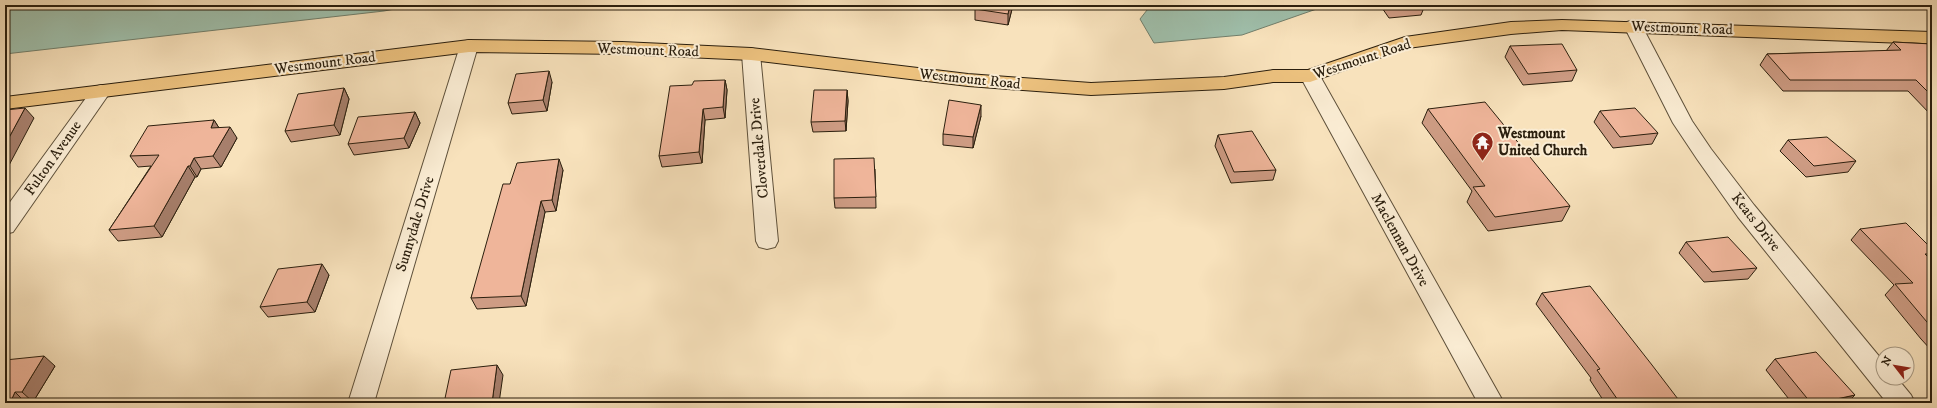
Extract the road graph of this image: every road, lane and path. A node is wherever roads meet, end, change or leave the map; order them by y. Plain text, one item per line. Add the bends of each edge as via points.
1 (1633, 26) junction
2 (1929, 40) edge
3 (469, 46) junction
4 (750, 54) junction
5 (1310, 76) junction
6 (101, 91) junction
7 (5, 103) edge
8 (5, 226) edge
9 (767, 241) dead end
10 (361, 403) edge
11 (1491, 403) edge
12 (1902, 403) edge

1 - 2 main road, Westmount Road
1 - 5 main road, Westmount Road via 1562,25 1511,28 1406,43
1 - 12 street, Keats Drive via 1683,123 1704,154 1746,211
3 - 4 main road, Westmount Road via 622,48
3 - 6 main road, Westmount Road
3 - 10 street, Sunnydale Drive
4 - 5 main road, Westmount Road via 968,80 1091,90 1224,82 1273,76
4 - 9 street, Cloverdale Drive
5 - 11 street, Maclennan Drive
6 - 7 main road, Westmount Road
6 - 8 street, Fulton Avenue

